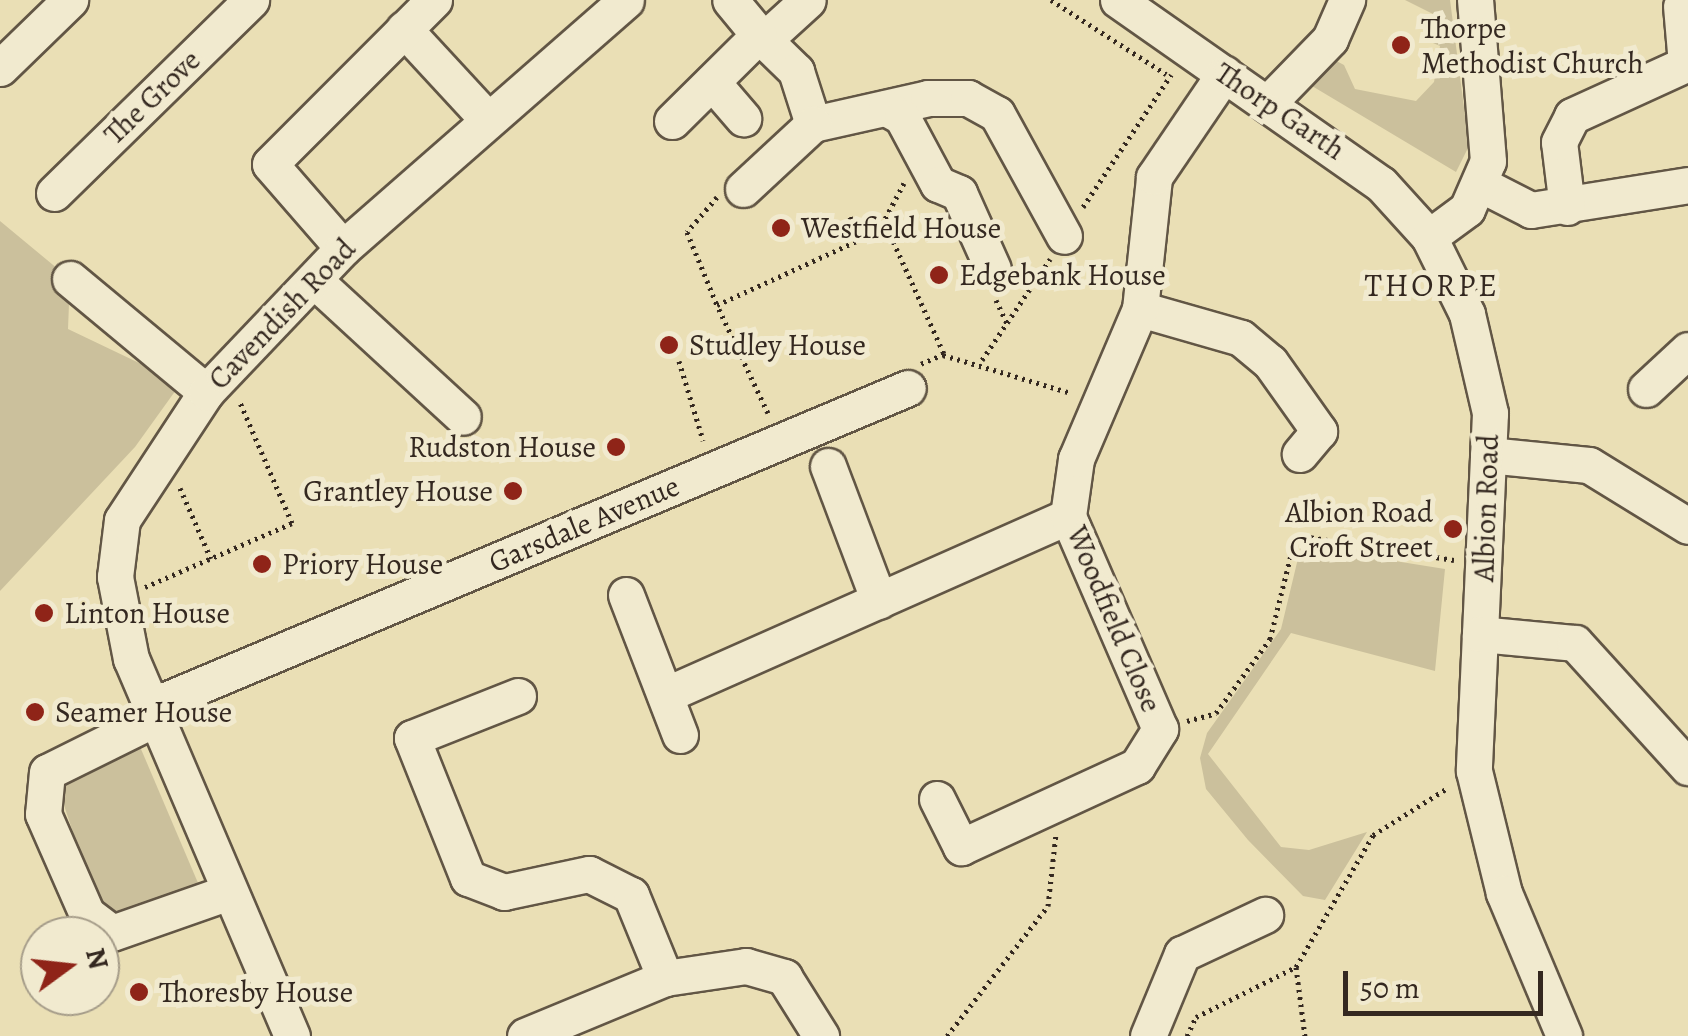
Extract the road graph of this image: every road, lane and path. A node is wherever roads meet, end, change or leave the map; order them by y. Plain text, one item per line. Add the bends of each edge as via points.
1 (70, 0) edge
2 (251, 0) edge
3 (434, 0) edge
4 (626, 0) edge
5 (730, 0) edge
6 (808, 0) edge
7 (1051, 0) edge
8 (1118, 0) edge
9 (1347, 0) edge
10 (1475, 0) edge
11 (1681, 6) dead end
12 (404, 29) junction
13 (762, 37) junction
14 (1179, 63) junction
15 (0, 68) edge
16 (1224, 74) junction
17 (712, 82) junction
18 (1269, 102) junction
19 (886, 108) junction
20 (744, 118) dead end
21 (488, 120) junction
22 (672, 121) dead end
23 (814, 124) junction
24 (922, 150) junction
25 (1482, 185) junction
26 (1688, 186) edge
27 (744, 189) joint
28 (54, 194) dead end
29 (1567, 207) junction
30 (850, 217) dead end
31 (1064, 236) junction
32 (1429, 237) junction
33 (342, 248) junction
34 (993, 269) dead end
35 (70, 279) dead end
36 (314, 280) junction
37 (717, 304) junction
38 (1140, 309) junction
39 (1688, 350) edge
40 (944, 354) junction
41 (982, 360) junction
42 (680, 361) dead end
43 (216, 381) junction
44 (908, 388) joint
45 (1646, 389) dead end
46 (1097, 402) junction
47 (464, 417) dead end
48 (780, 421) dead end
49 (1321, 441) dead end
50 (163, 451) junction
51 (702, 453) dead end
52 (1488, 454) junction
53 (828, 466) dead end
54 (1068, 516) junction
55 (1688, 526) edge
56 (210, 558) junction
57 (1484, 565) junction
58 (626, 595) dead end
59 (119, 599) junction
60 (879, 601) junction
61 (1480, 634) junction
62 (665, 695) junction
63 (518, 696) dead end
64 (152, 713) junction
65 (1160, 729) junction
66 (680, 735) dead end
67 (1688, 767) edge
68 (1474, 772) junction
69 (937, 798) dead end
70 (1046, 812) junction
71 (229, 892) junction
72 (1265, 914) dead end
73 (1296, 968) junction
74 (665, 978) junction
75 (292, 1036) edge
76 (525, 1036) edge
77 (821, 1036) edge
78 (947, 1036) edge
79 (1148, 1036) edge
80 (1188, 1036) edge
81 (1305, 1036) edge
82 (1564, 1036) edge

1 - 15 street
2 - 28 street, The Grove
3 - 12 street
4 - 21 street, Cavendish Road
5 - 13 street
6 - 13 street
7 - 14 path
8 - 14 street, Thorp Garth
9 - 18 street via 1330,39
10 - 25 street via 1488,161
11 - 29 street via 1686,64 1572,116 1560,142
12 - 21 street
12 - 33 street via 270,164
13 - 17 street
13 - 23 street via 796,71
14 - 16 street, Thorp Garth
14 - 31 path
16 - 18 street, Thorp Garth
16 - 38 street, Woodfield Close via 1154,177
17 - 20 street
17 - 22 street
18 - 32 street, Thorp Garth via 1340,149
19 - 23 street
19 - 24 street
19 - 31 street via 968,98 997,114 1015,132
21 - 33 street, Cavendish Road
23 - 27 street
24 - 34 street via 938,184 959,193
24 - 40 path via 884,221
25 - 29 street via 1531,210
25 - 32 street
26 - 29 street
27 - 37 path via 710,199 687,232
30 - 37 path via 859,240
31 - 41 path
32 - 52 street, Albion Road via 1467,314 1490,414
33 - 36 street, Cavendish Road
35 - 43 street
36 - 43 street, Cavendish Road
36 - 47 street
37 - 48 path via 758,406
38 - 46 street, Woodfield Close
38 - 49 street via 1241,338 1270,362
39 - 45 street
40 - 41 path
40 - 44 path via 904,374
41 - 46 path
42 - 51 path via 704,426
43 - 50 street, Cavendish Road
43 - 56 path via 292,523
44 - 64 street, Garsdale Avenue
46 - 54 street, Woodfield Close
50 - 56 path
50 - 59 street, Cavendish Road via 122,520
52 - 55 street via 1589,465
52 - 57 street, Albion Road
53 - 60 street
54 - 60 street
54 - 65 street, Woodfield Close
56 - 59 path
57 - 61 street, Albion Road
57 - 65 path via 1296,535 1270,640 1216,713
58 - 62 street
59 - 64 street, Cavendish Road
60 - 62 street
61 - 67 street via 1575,644
61 - 68 street, Albion Road
62 - 66 street
63 - 74 street via 412,738 468,878 504,892 589,874 603,881 632,896
64 - 71 street, Cavendish Road
64 - 71 street via 47,772 43,814 88,914 112,934
65 - 70 street, Woodfield Close via 1137,766
68 - 73 path via 1373,835
68 - 82 street, Albion Road via 1504,894
69 - 70 street, Woodfield Close via 960,848
70 - 78 path via 1058,837 1048,906
71 - 75 street, Cavendish Road
72 - 79 street via 1182,954
73 - 80 path via 1196,1017
73 - 81 path
74 - 76 street
74 - 77 street via 746,966 784,977

